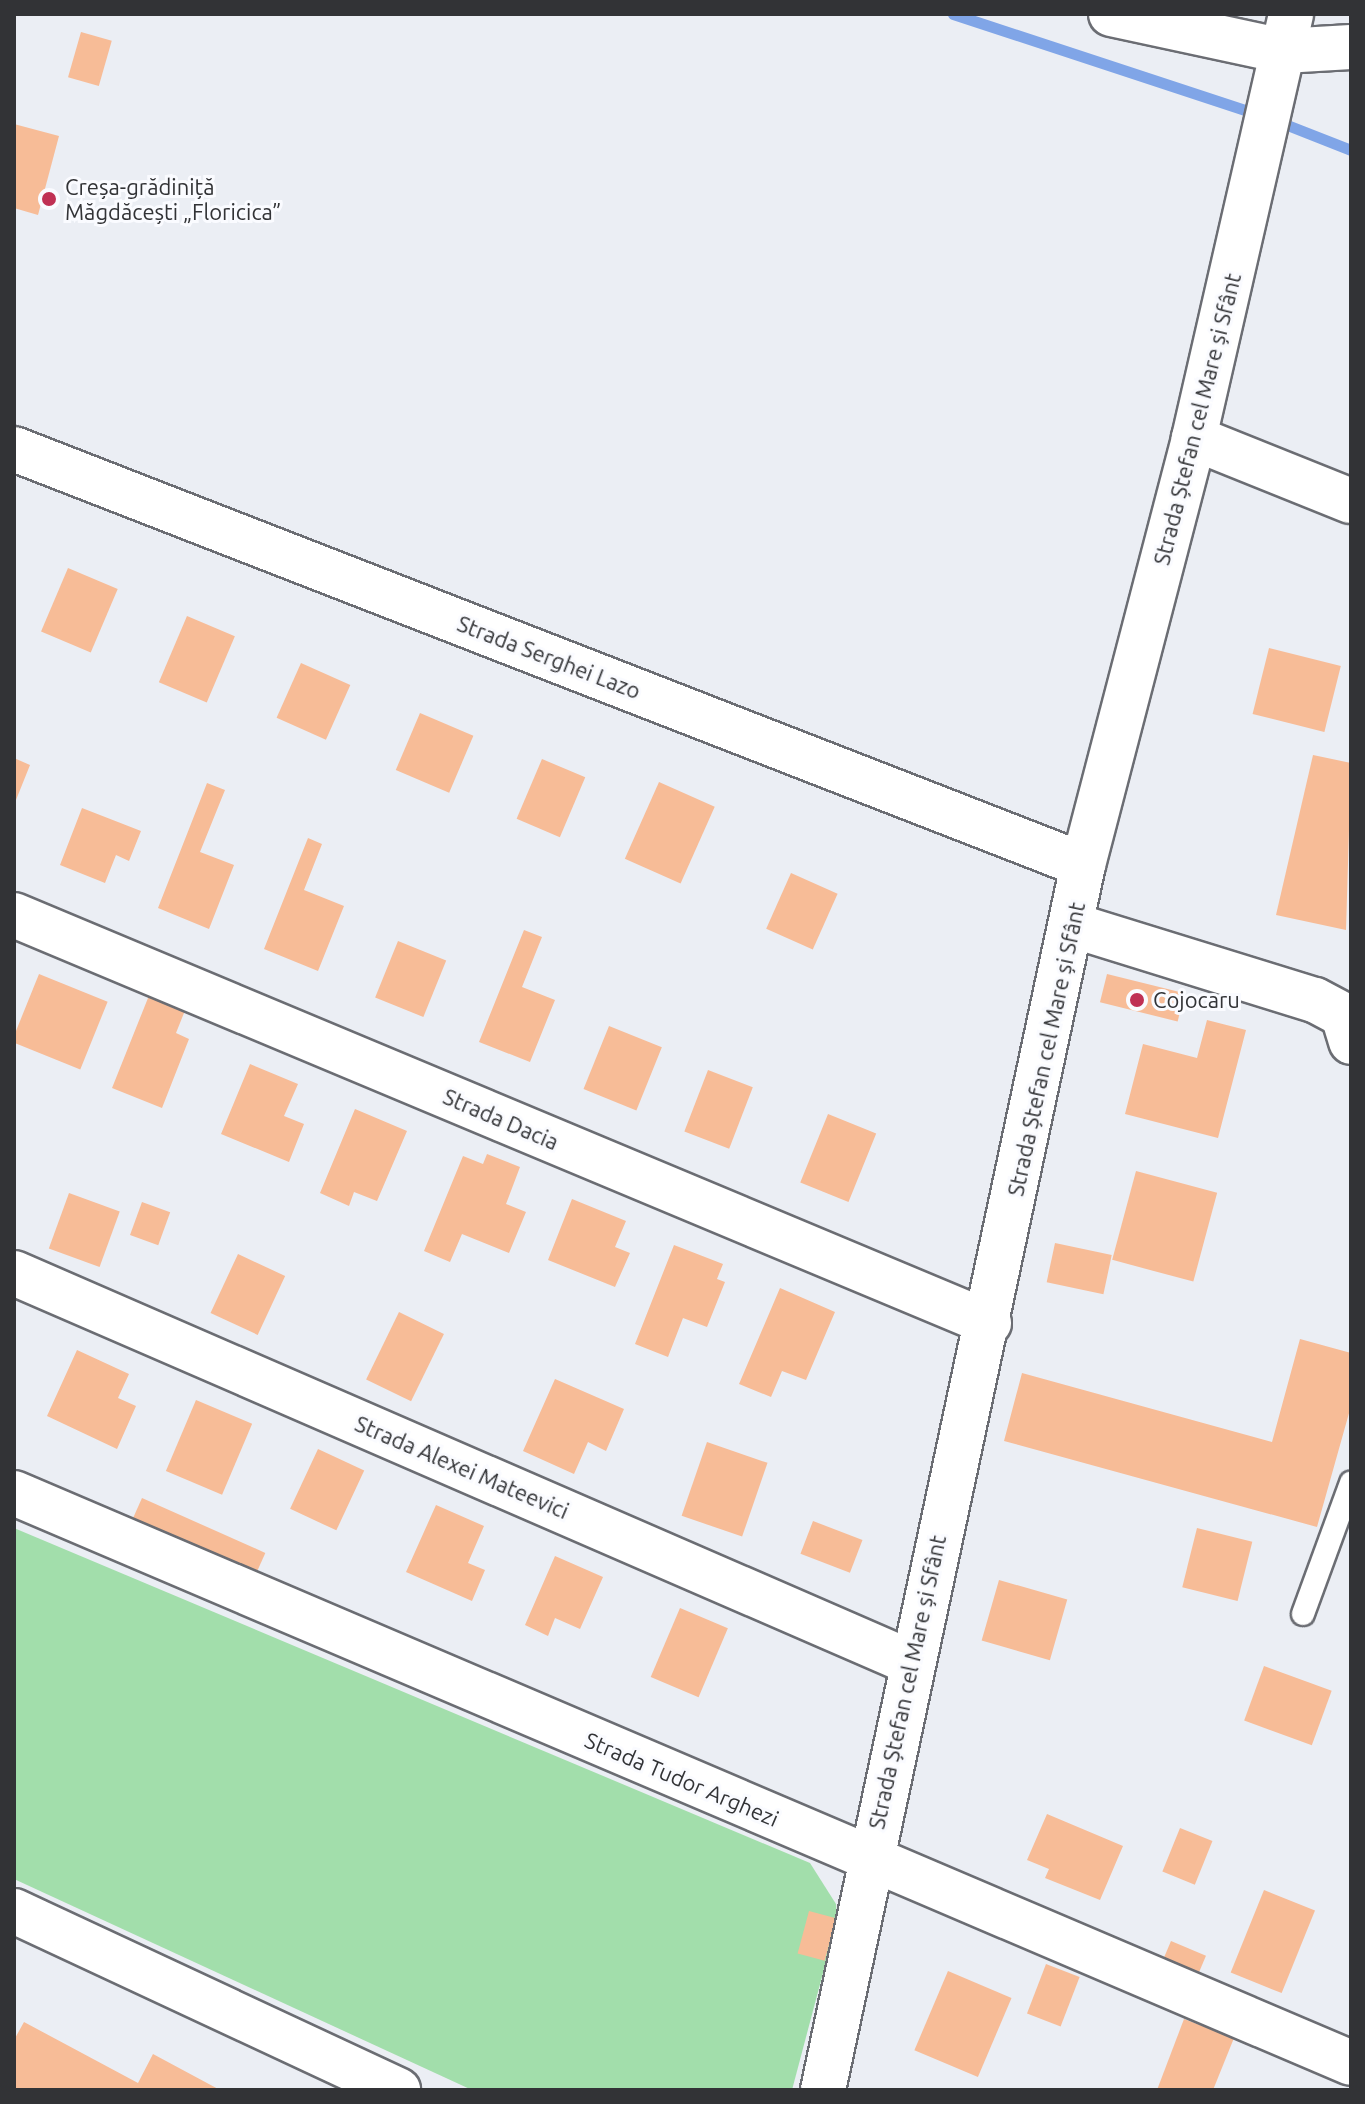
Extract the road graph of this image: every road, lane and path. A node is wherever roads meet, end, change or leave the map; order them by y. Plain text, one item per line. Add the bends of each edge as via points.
1 (1111, 14) edge
2 (1351, 47) edge
3 (1283, 53) edge
4 (1194, 438) junction
5 (14, 449) edge
6 (1351, 501) edge
7 (1083, 865) junction
8 (14, 915) edge
9 (1072, 925) junction
10 (1351, 1042) edge
11 (14, 1273) edge
12 (989, 1323) junction
13 (1351, 1483) edge
14 (14, 1493) edge
15 (1303, 1614) dead end
16 (910, 1662) junction
17 (869, 1859) junction
18 (14, 1911) edge
19 (1351, 2063) edge
20 (398, 2090) edge
21 (823, 2090) edge

1 - 3 street
2 - 3 street
3 - 4 street, Strada Ștefan cel Mare și Sfânt
4 - 6 street
4 - 7 street, Strada Ștefan cel Mare și Sfânt
5 - 7 street, Strada Serghei Lazo
7 - 9 street, Strada Ștefan cel Mare și Sfânt
8 - 12 street, Strada Dacia
9 - 10 street via 1315,1000 1343,1015
9 - 12 street, Strada Ștefan cel Mare și Sfânt
11 - 16 street, Strada Alexei Mateevici
12 - 16 street, Strada Ștefan cel Mare și Sfânt
13 - 15 lane
14 - 17 street, Strada Tudor Arghezi
16 - 17 street, Strada Ștefan cel Mare și Sfânt
17 - 19 street, Strada Tudor Arghezi
17 - 21 street, Strada Ștefan cel Mare și Sfânt
18 - 20 street

